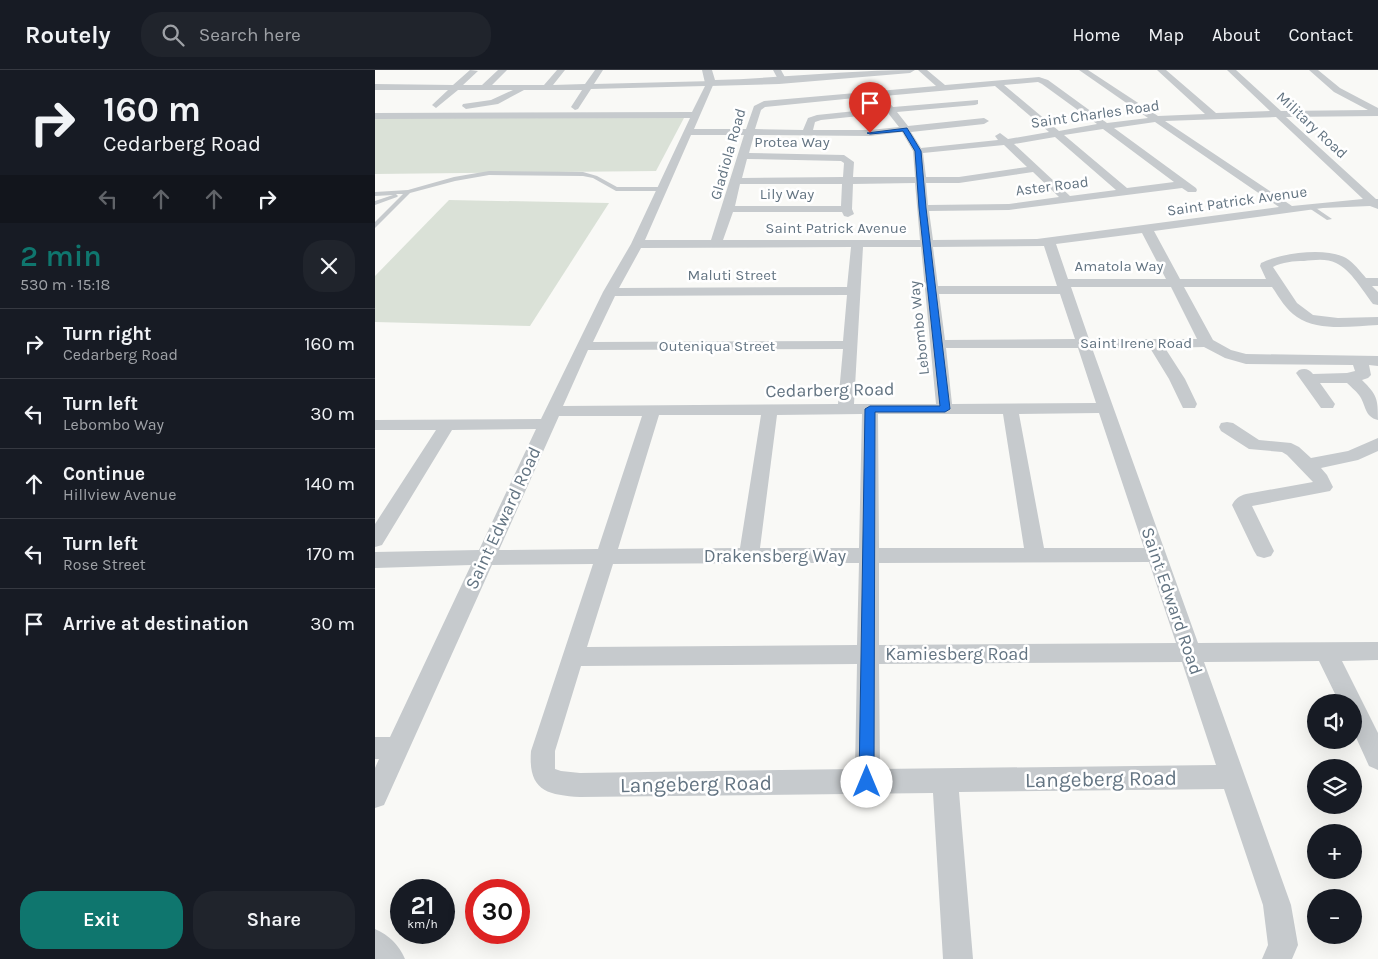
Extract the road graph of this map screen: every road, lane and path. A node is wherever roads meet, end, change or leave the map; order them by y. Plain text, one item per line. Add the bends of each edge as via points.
1 (503, 70) edge
2 (561, 70) edge
3 (599, 70) edge
4 (707, 70) edge
5 (777, 70) edge
6 (910, 70) edge
7 (922, 70) edge
8 (1083, 70) edge
9 (1161, 70) edge
10 (1231, 70) edge
11 (1313, 70) edge
12 (474, 71) dead end
13 (895, 71) edge
14 (838, 73) edge
15 (415, 76) dead end
16 (783, 81) junction
17 (710, 82) junction
18 (996, 82) junction
19 (668, 84) junction
20 (411, 86) junction
21 (458, 86) junction
22 (375, 87) edge
23 (485, 87) junction
24 (588, 87) junction
25 (942, 87) junction
26 (523, 88) junction
27 (546, 88) junction
28 (877, 93) junction
29 (661, 96) dead end
30 (975, 102) dead end
31 (964, 103) junction
32 (575, 107) dead end
33 (890, 110) junction
34 (1378, 113) edge
35 (1277, 114) junction
36 (696, 115) junction
37 (375, 116) edge
38 (1213, 116) junction
39 (1156, 119) junction
40 (984, 121) junction
41 (1106, 126) junction
42 (905, 129) junction
43 (689, 132) junction
44 (750, 133) junction
45 (807, 133) junction
46 (1057, 134) junction
47 (1006, 142) junction
48 (918, 151) junction
49 (743, 156) junction
50 (1034, 168) junction
51 (736, 181) junction
52 (848, 181) junction
53 (920, 181) junction
54 (1188, 187) joint
55 (663, 189) junction
56 (408, 192) junction
57 (1125, 192) junction
58 (375, 194) edge
59 (1067, 199) junction
60 (375, 203) edge
61 (1376, 203) edge
62 (1311, 207) junction
63 (923, 208) junction
64 (728, 209) junction
65 (1291, 210) junction
66 (1329, 219) dead end
67 (375, 226) edge
68 (1147, 230) junction
69 (1049, 242) junction
70 (637, 244) junction
71 (716, 244) junction
72 (857, 244) junction
73 (926, 244) junction
74 (1176, 282) junction
75 (1276, 282) junction
76 (1362, 282) junction
77 (1378, 282) edge
78 (1064, 286) junction
79 (931, 290) junction
80 (853, 291) junction
81 (610, 292) junction
82 (1378, 301) edge
83 (1378, 320) edge
84 (1084, 343) junction
85 (1155, 343) junction
86 (1207, 343) junction
87 (937, 344) junction
88 (850, 345) junction
89 (583, 346) junction
90 (1293, 360) junction
91 (1378, 360) edge
92 (1360, 361) junction
93 (1351, 378) junction
94 (1308, 379) junction
95 (1189, 404) dead end
96 (1327, 404) dead end
97 (1010, 408) junction
98 (1106, 408) junction
99 (846, 409) junction
100 (870, 409) junction
101 (945, 409) junction
102 (770, 410) junction
103 (652, 411) junction
104 (1378, 415) edge
105 (550, 418) junction
106 (447, 425) junction
107 (375, 426) edge
108 (1227, 427) dead end
109 (1378, 444) edge
110 (1307, 464) junction
111 (375, 540) edge
112 (1264, 551) dead end
113 (869, 555) junction
114 (1157, 555) junction
115 (749, 556) junction
116 (1035, 556) junction
117 (484, 557) junction
118 (606, 557) junction
119 (375, 560) edge
120 (1326, 652) junction
121 (1190, 653) junction
122 (867, 655) junction
123 (1375, 656) edge
124 (573, 657) junction
125 (1347, 694) edge
126 (1362, 725) edge
127 (386, 748) edge
128 (1378, 758) edge
129 (1233, 778) junction
130 (945, 781) junction
131 (867, 782) junction
132 (375, 796) edge
133 (375, 944) edge
134 (390, 959) edge
135 (958, 959) edge
136 (1277, 959) edge

1 - 23 street
2 - 27 street
3 - 24 street
4 - 17 street
5 - 16 street
6 - 13 street
7 - 25 street
8 - 39 street
9 - 38 street
10 - 35 street, Military Road
11 - 34 street via 1337,90
12 - 21 street
13 - 14 street
14 - 16 street
15 - 20 street
16 - 17 street
17 - 19 street
17 - 36 street
18 - 25 street, Gladiola Road
18 - 41 street, Gladiola Road via 1043,80
18 - 46 street
19 - 24 street via 635,82 621,90
19 - 29 street
20 - 21 street
20 - 22 street
21 - 23 street
21 - 26 street via 436,106 486,104 509,98
23 - 26 street
24 - 27 street
24 - 32 street
25 - 28 street, Gladiola Road
26 - 27 street
28 - 33 street
28 - 44 street, Gladiola Road via 761,104 756,110
30 - 31 street
31 - 33 street
31 - 40 street
33 - 42 street
33 - 45 street via 816,118 809,122
34 - 35 street, Saint Charles Road
35 - 38 street, Saint Charles Road
35 - 61 street, Military Road
36 - 37 street
36 - 43 street
38 - 39 street, Saint Charles Road
39 - 41 street, Saint Charles Road
39 - 65 street
40 - 42 street
40 - 47 street
41 - 46 street, Saint Charles Road
41 - 54 street, Aster Road
42 - 45 street via 870,133
42 - 48 street
43 - 44 street
43 - 55 street
44 - 45 street
44 - 49 street, Gladiola Road
46 - 47 street, Saint Charles Road
46 - 57 street
47 - 48 street, Saint Charles Road
47 - 50 street
48 - 53 street, Lebombo Way
49 - 51 street, Gladiola Road
49 - 52 street, Protea Way via 845,158 849,162
50 - 53 street via 967,180
50 - 59 street
51 - 52 street
51 - 64 street, Gladiola Road
52 - 53 street
52 - 64 street, Lily Way via 847,212
53 - 63 street, Lebombo Way
54 - 57 street, Aster Road
55 - 56 lane via 616,189 583,174 489,173
55 - 70 street
56 - 58 lane
56 - 60 lane
56 - 67 lane
57 - 59 street, Aster Road
59 - 63 street, Aster Road via 1009,206
61 - 62 street, Saint Patrick Avenue
62 - 65 street, Saint Patrick Avenue
62 - 66 lane
63 - 73 street, Lebombo Way
64 - 71 street, Gladiola Road
65 - 68 street, Saint Patrick Avenue
68 - 69 street, Saint Patrick Avenue
68 - 74 street, Saint Irene Road
69 - 73 street, Saint Patrick Avenue
69 - 78 street, Saint Edward Road
70 - 71 street, Saint Patrick Avenue
70 - 81 street, Saint Edward Road
71 - 72 street, Saint Patrick Avenue
72 - 73 street, Saint Patrick Avenue
72 - 80 street
73 - 79 street, Lebombo Way
74 - 75 street
74 - 78 street, Amatola Way
74 - 86 street, Saint Irene Road
75 - 76 street via 1267,268 1268,264 1321,256 1340,260
75 - 83 street via 1306,317 1325,321
76 - 77 street
76 - 82 street
78 - 79 street
78 - 84 street, Saint Edward Road
79 - 87 street, Lebombo Way
80 - 81 street, Maluti Street
80 - 88 street
81 - 89 street, Saint Edward Road
84 - 85 street, Saint Irene Road
84 - 87 street, Saint Irene Road
84 - 98 street, Saint Edward Road
85 - 86 street, Saint Irene Road
85 - 95 street
86 - 90 street via 1237,358
87 - 101 street, Lebombo Way
88 - 89 street, Outeniqua Street
88 - 99 street
89 - 105 street, Saint Edward Road
90 - 92 street
90 - 94 street
91 - 92 street
92 - 93 street via 1364,374
93 - 94 street
93 - 104 street via 1368,395
94 - 96 street
97 - 98 street, Cedarberg Road
97 - 101 street, Cedarberg Road
97 - 116 street
98 - 114 street, Saint Edward Road
99 - 100 street, Cedarberg Road
99 - 102 street, Cedarberg Road
100 - 101 street, Cedarberg Road
100 - 113 street
102 - 103 street, Cedarberg Road
102 - 115 street
103 - 105 street, Cedarberg Road
103 - 118 street, Langeberg Road
105 - 106 street, Cedarberg Road
105 - 117 street, Saint Edward Road
106 - 107 street, Cedarberg Road
106 - 111 street
108 - 110 street via 1255,445 1289,448
109 - 110 street via 1351,456
110 - 112 street via 1324,487 1246,500 1241,505
113 - 115 street, Drakensberg Way
113 - 116 street, Drakensberg Way
113 - 122 street
114 - 116 street, Drakensberg Way
114 - 121 street, Saint Edward Road
115 - 118 street, Drakensberg Way
117 - 118 street, Drakensberg Way
117 - 119 street, Drakensberg Way
117 - 127 street, Saint Edward Road
118 - 124 street, Langeberg Road
120 - 121 street, Kamiesberg Road
120 - 123 street, Kamiesberg Road
120 - 125 street
121 - 122 street, Kamiesberg Road
121 - 129 street, Saint Edward Road
122 - 124 street, Kamiesberg Road
122 - 131 street
124 - 131 street, Langeberg Road via 543,751 541,770 547,779 580,785
126 - 128 street
127 - 132 street, Saint Edward Road
129 - 130 street, Langeberg Road
129 - 136 street, Saint Edward Road via 1281,920 1283,946
130 - 131 street, Langeberg Road
130 - 135 street
133 - 134 street

